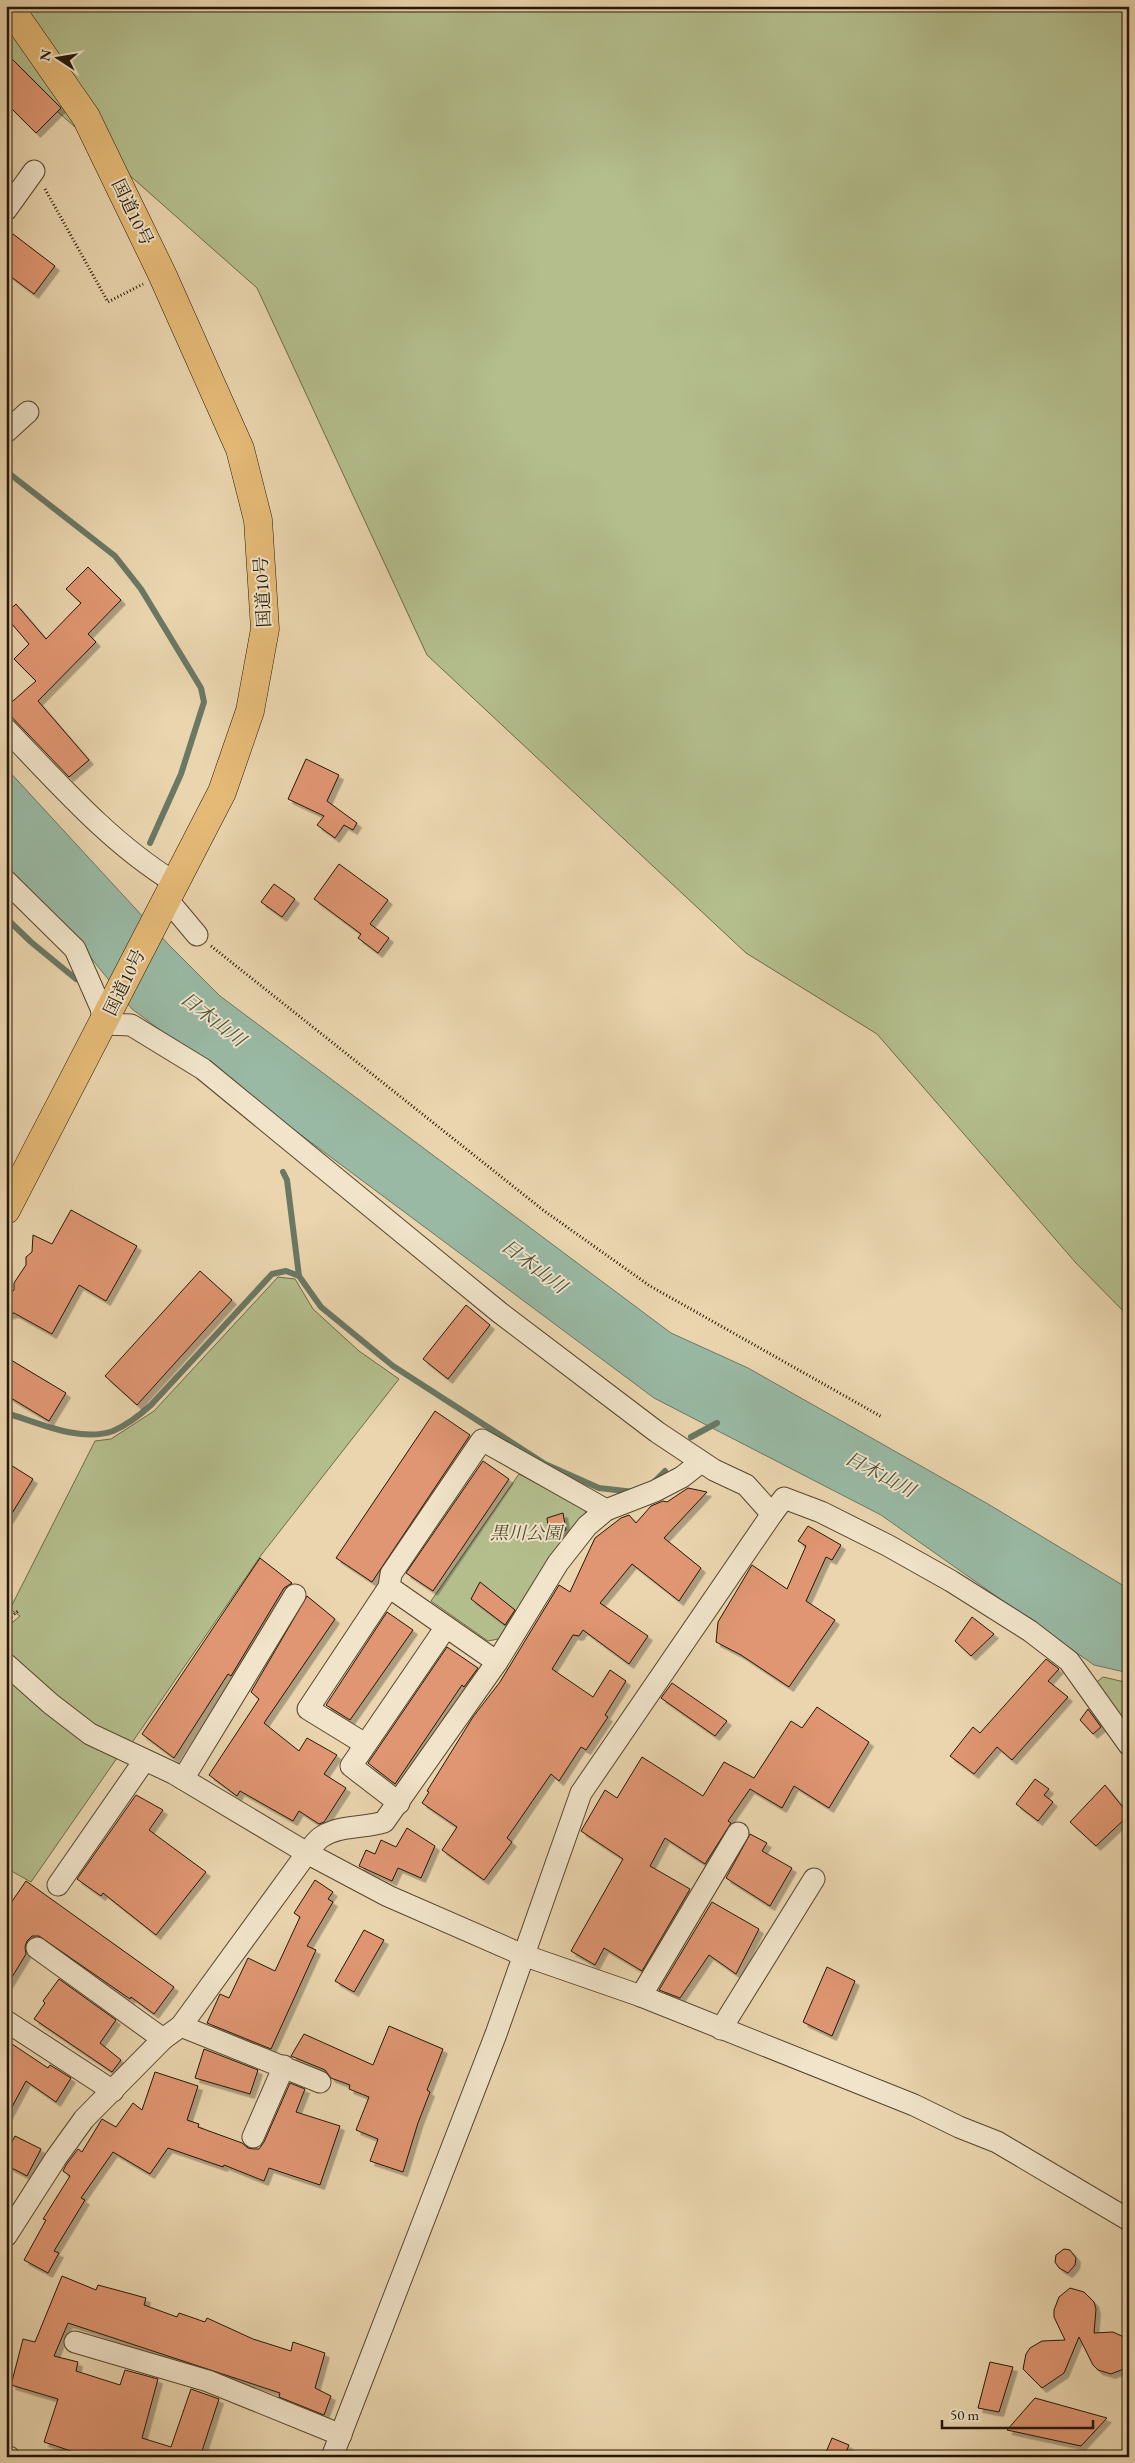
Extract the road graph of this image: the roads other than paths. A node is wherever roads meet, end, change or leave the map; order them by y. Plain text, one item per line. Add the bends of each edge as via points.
1 (6, 7) edge
2 (34, 171) road end
3 (6, 210) edge
4 (28, 412) dead end
5 (6, 432) edge
6 (6, 729) edge
7 (6, 881) edge
8 (165, 900) junction
9 (197, 935) road end
10 (106, 1016) junction
11 (6, 1210) edge
12 (701, 1462) junction
13 (606, 1510) junction
14 (772, 1514) junction
15 (389, 1587) junction
16 (295, 1595) dead end
17 (446, 1627) junction
18 (497, 1662) junction
19 (6, 1664) edge
20 (365, 1744) junction
21 (1129, 1745) edge
22 (144, 1761) junction
23 (183, 1779) junction
24 (399, 1802) junction
25 (738, 1833) dead end
26 (307, 1853) junction
27 (814, 1879) dead end
28 (58, 1885) dead end
29 (38, 1948) dead end
30 (523, 1955) junction
31 (641, 1996) junction
32 (6, 2021) edge
33 (181, 2026) junction
34 (721, 2029) junction
35 (164, 2039) junction
36 (284, 2066) junction
37 (320, 2082) dead end
38 (113, 2091) junction
39 (253, 2137) dead end
40 (1129, 2220) edge
41 (6, 2236) edge
42 (75, 2342) dead end
43 (341, 2435) junction
44 (332, 2457) edge

1 - 8 highway, 国道10号 via 86,117 162,274 240,449 258,520 266,629 250,711 222,792
2 - 3 street
4 - 5 street
6 - 8 street via 89,815 157,872
7 - 10 street via 75,949
8 - 9 street
8 - 10 highway, 国道10号
10 - 11 highway, 国道10号
10 - 12 street via 131,1025 203,1069 499,1312
12 - 13 street via 656,1491
12 - 14 street via 746,1485
13 - 15 street via 482,1440 391,1574
13 - 18 street via 587,1526 558,1563
14 - 21 street via 784,1498 821,1512 951,1581 1030,1632 1069,1661
14 - 30 street via 581,1793
15 - 17 street
15 - 20 street via 308,1709
16 - 23 street
17 - 18 street
17 - 20 street
18 - 24 street
19 - 22 street via 90,1734
20 - 24 street via 351,1766
22 - 23 street
22 - 28 street
23 - 26 street
24 - 26 street via 384,1822 322,1836
25 - 31 street
26 - 30 street via 388,1896
26 - 33 street
27 - 34 street
29 - 35 street
30 - 31 street
30 - 43 street via 496,2034
31 - 34 street
32 - 38 street
33 - 35 street
33 - 36 street
34 - 40 street via 914,2105 997,2142
35 - 38 street
36 - 37 street
36 - 39 street
38 - 41 street via 84,2119
42 - 43 street via 208,2381
43 - 44 street

